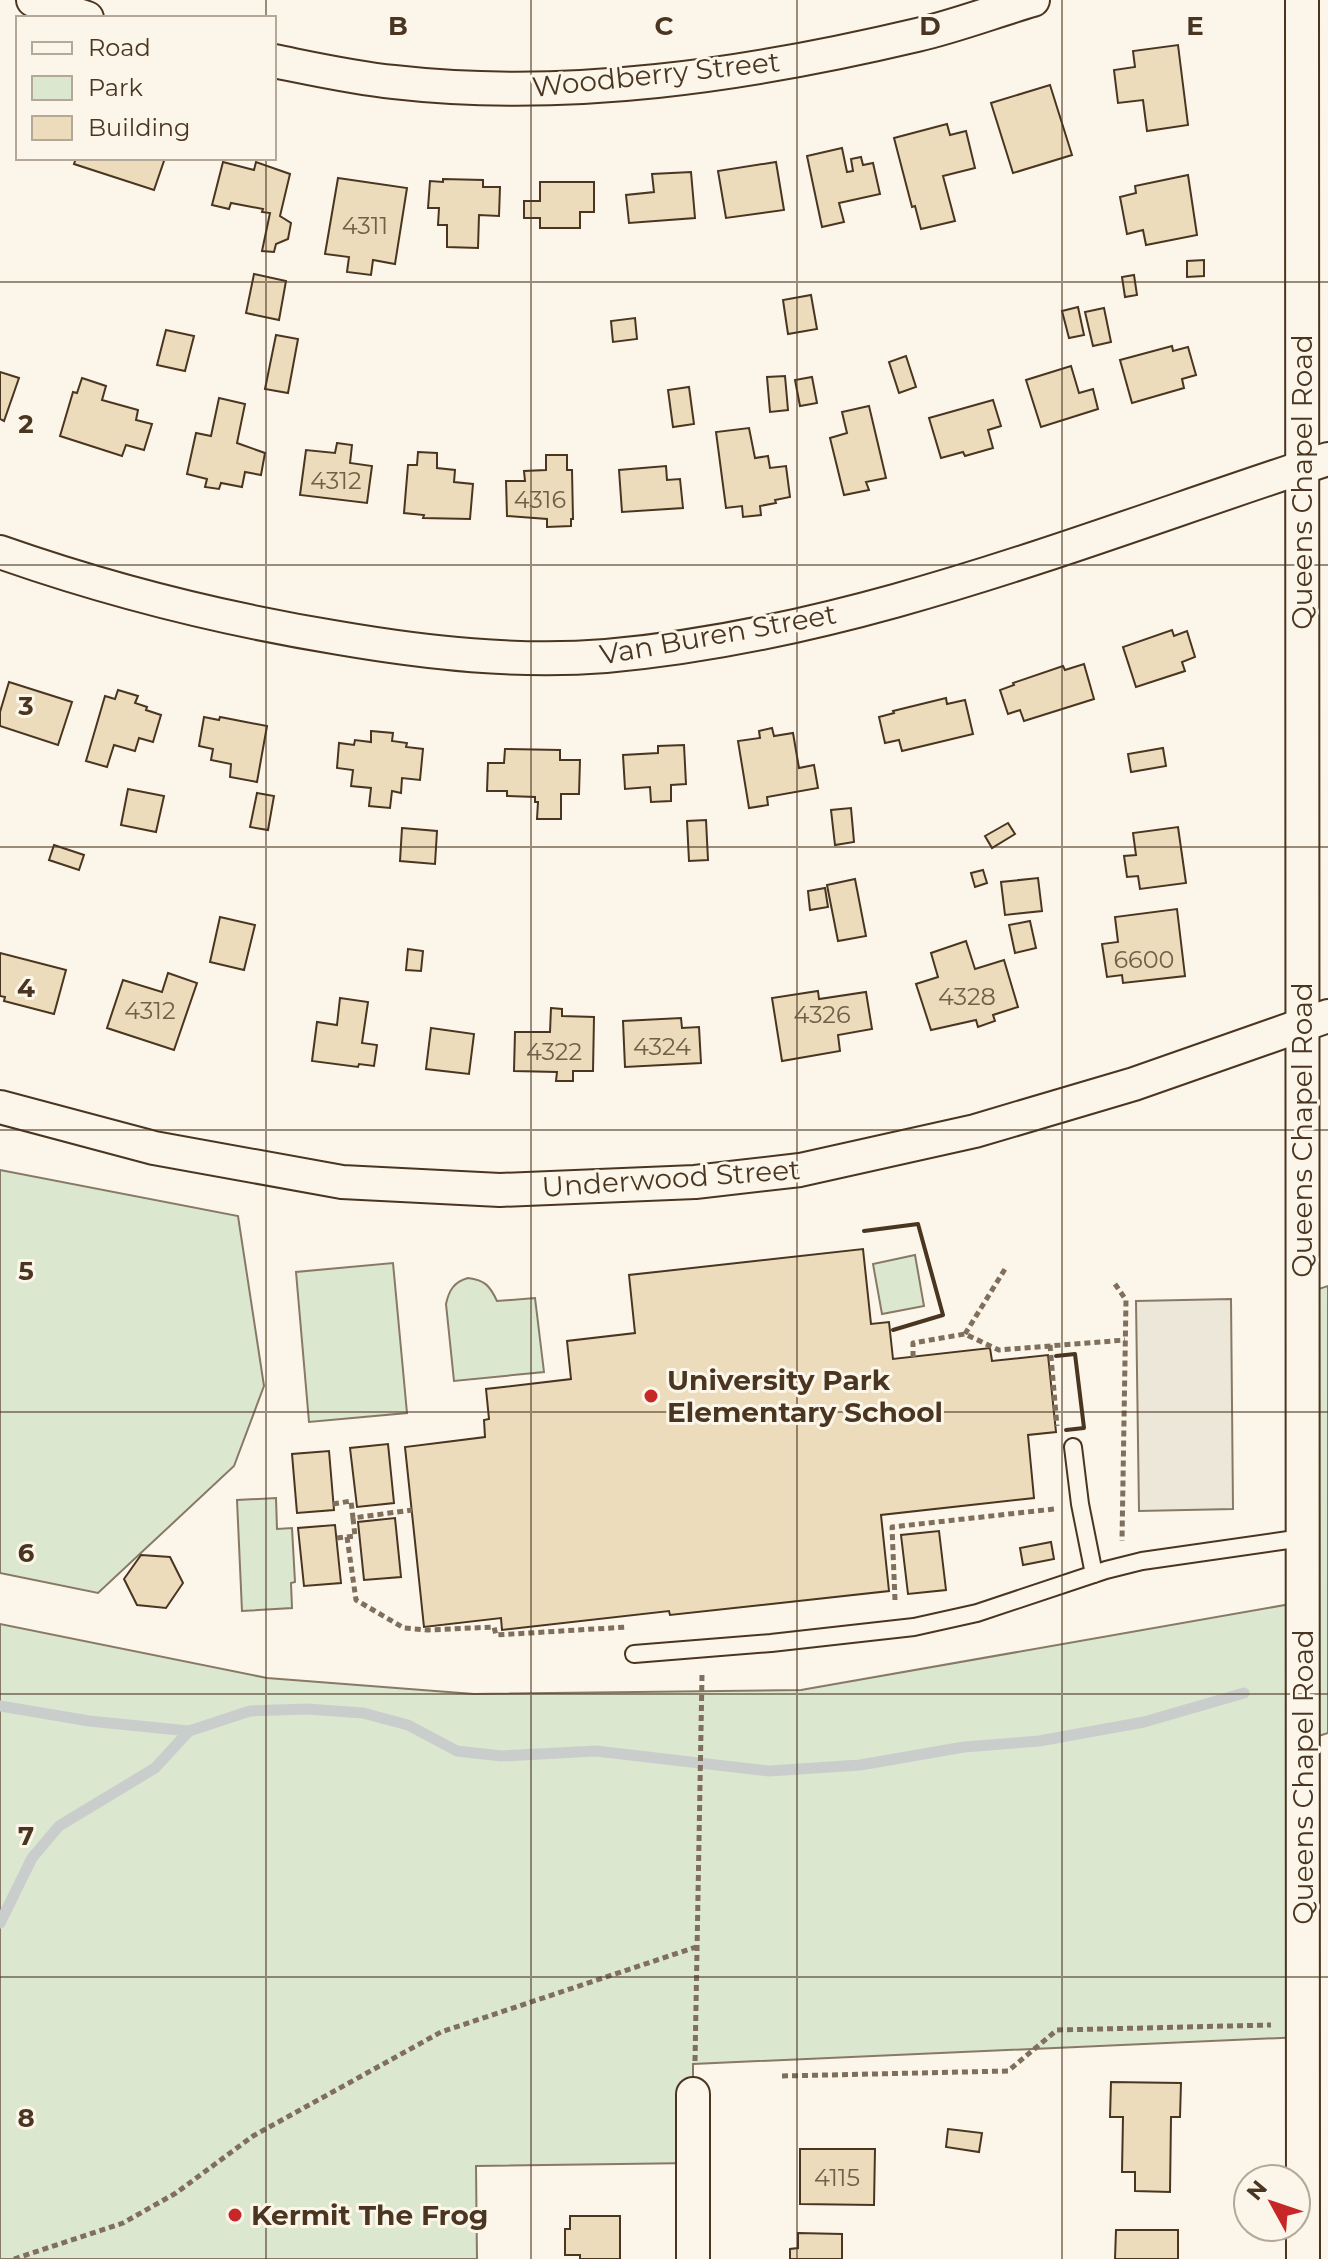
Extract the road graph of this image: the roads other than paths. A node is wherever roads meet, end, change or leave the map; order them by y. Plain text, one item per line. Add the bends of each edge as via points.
1 (33, 0) edge
2 (1033, 0) edge
3 (1302, 0) edge
4 (81, 16) edge
5 (276, 61) edge
6 (1315, 463) edge
7 (0, 552) edge
8 (1315, 1020) edge
9 (0, 1107) edge
10 (1073, 1447) dead end
11 (1302, 1538) junction
12 (1094, 1574) junction
13 (634, 1654) dead end
14 (693, 2094) road end
15 (693, 2259) edge
16 (1303, 2259) edge

1 - 4 street
2 - 5 street, Woodberry Street via 919,35 778,63 637,81 494,88 394,82
3 - 6 street, Queens Chapel Road
6 - 7 street, Van Buren Street via 1033,561 877,605 713,640 604,656 465,656 251,624 128,594
6 - 8 street, Queens Chapel Road
8 - 9 street, Underwood Street via 1134,1084 975,1131 800,1170 695,1182 500,1190 342,1182 154,1148
8 - 11 street, Queens Chapel Road
10 - 12 lane
11 - 12 lane
11 - 16 street, Queens Chapel Road
12 - 13 lane via 977,1613 914,1627
14 - 15 street

